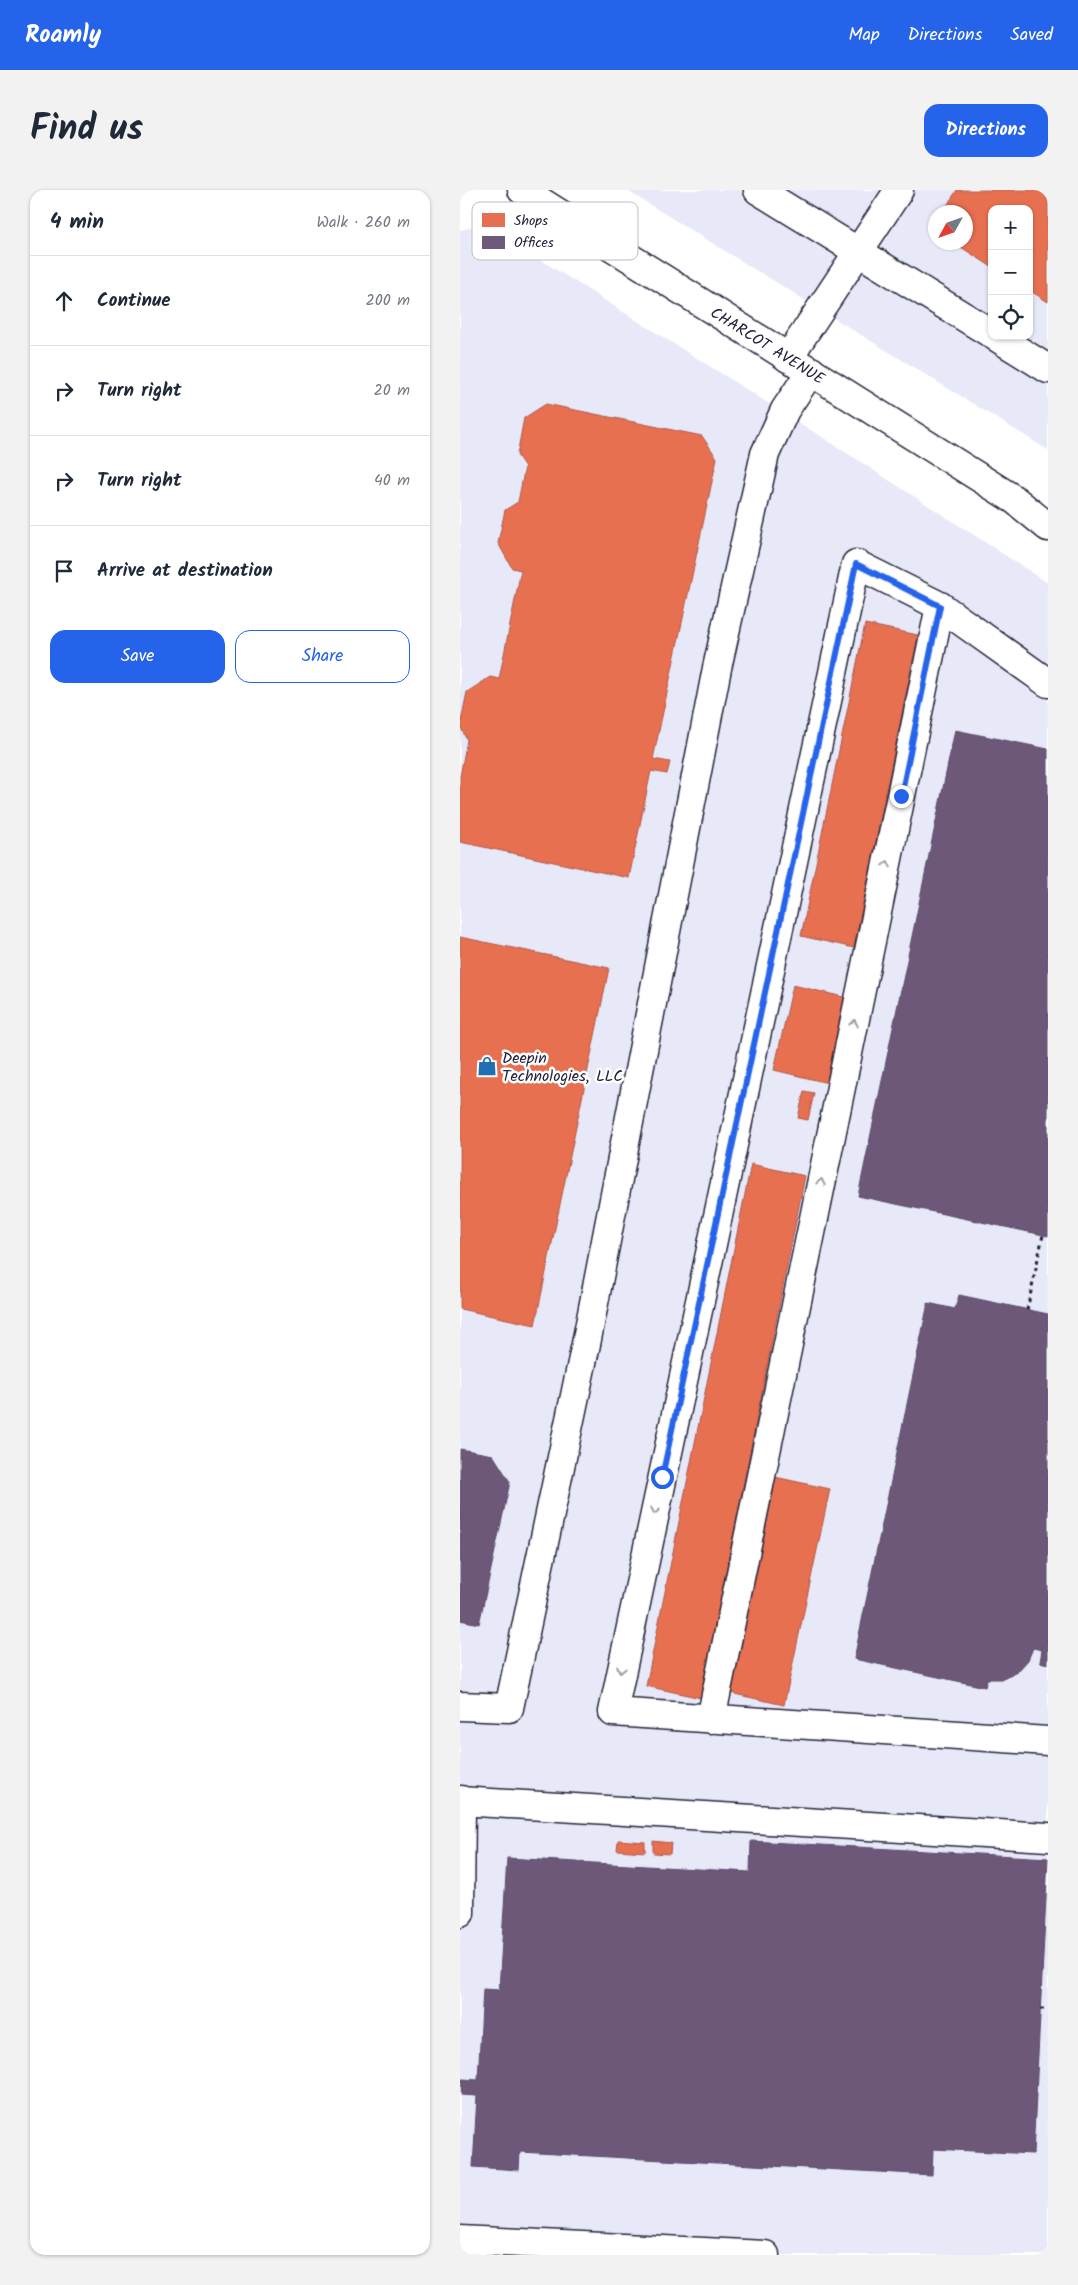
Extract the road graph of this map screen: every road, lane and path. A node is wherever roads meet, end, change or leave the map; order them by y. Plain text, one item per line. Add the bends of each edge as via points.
1 (522, 190) edge
2 (758, 190) edge
3 (899, 190) edge
4 (541, 202) edge
5 (859, 251) junction
6 (633, 260) edge
7 (988, 332) edge
8 (1002, 340) edge
9 (799, 365) junction
10 (1048, 369) edge
11 (1015, 500) junction
12 (1048, 515) edge
13 (1048, 527) edge
14 (940, 606) junction
15 (1048, 684) edge
16 (1043, 1234) dead end
17 (1027, 1310) dead end
18 (460, 1706) edge
19 (711, 1719) junction
20 (1048, 1741) edge
21 (461, 1800) edge
22 (1048, 1837) edge
23 (460, 1913) edge
24 (1040, 2009) dead end
25 (1048, 2009) edge
26 (460, 2240) edge
27 (764, 2255) edge

1 - 4 main road, CHARCOT AVENUE
2 - 5 main road
3 - 5 main road
5 - 7 main road
5 - 9 main road
6 - 9 main road, CHARCOT AVENUE
8 - 10 main road
9 - 11 main road, CHARCOT AVENUE
9 - 18 main road via 785,410 765,454 717,668 587,1338 509,1708
11 - 12 main road, CHARCOT AVENUE
11 - 13 main road, CHARCOT AVENUE
14 - 15 main road
19 -> 14 main road
14 -> 19 main road via 856,564 612,1712
16 - 17 path
19 - 20 main road
21 - 22 main road
21 - 23 main road
24 - 25 path
26 - 27 main road

